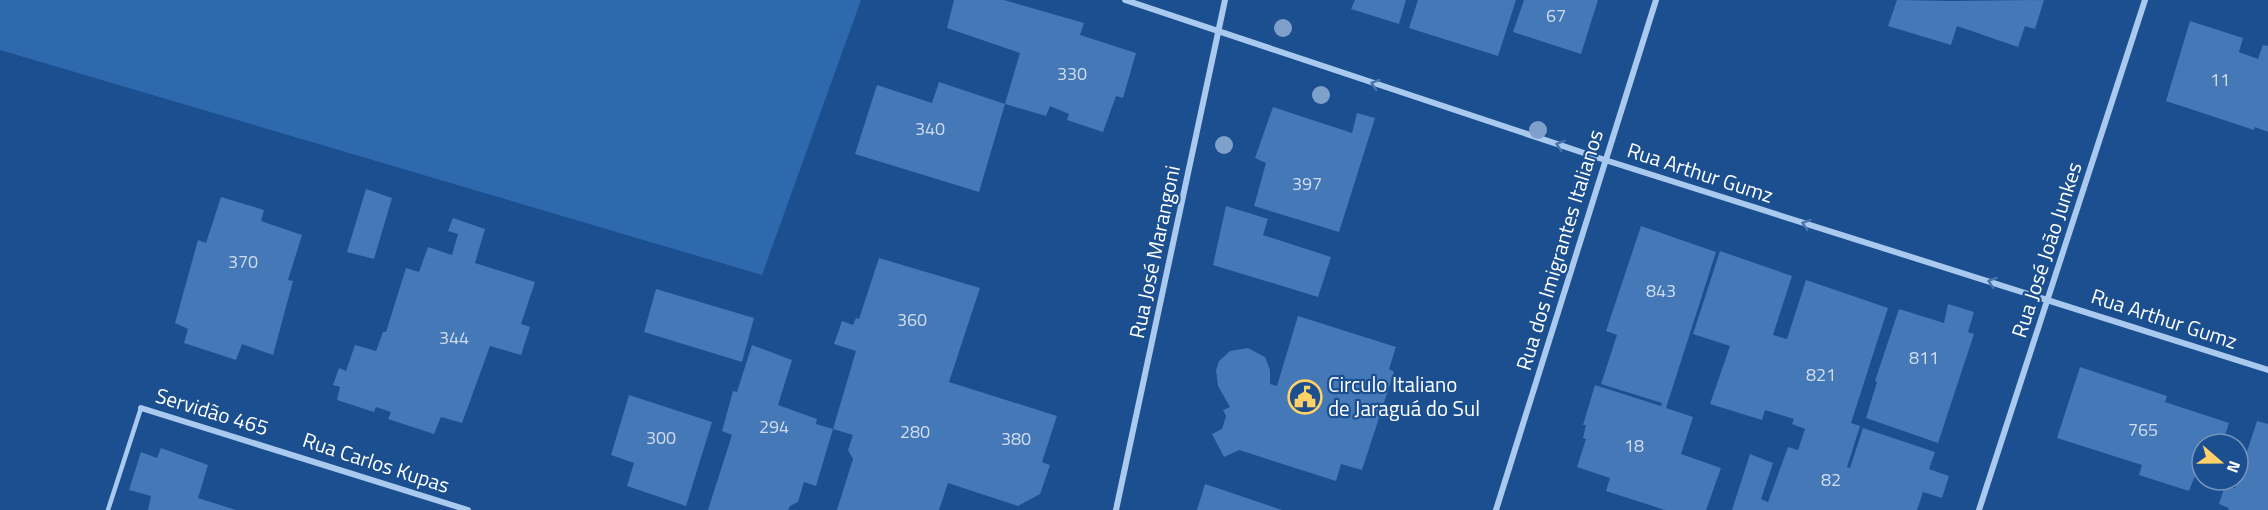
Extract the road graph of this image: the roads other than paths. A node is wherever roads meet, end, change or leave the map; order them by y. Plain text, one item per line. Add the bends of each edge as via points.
1 (1125, 0) edge
2 (1225, 0) edge
3 (1656, 0) edge
4 (2145, 0) edge
5 (1219, 33) junction
6 (1605, 160) junction
7 (2048, 300) junction
8 (2268, 370) edge
9 (141, 408) joint
10 (273, 448) joint
11 (108, 510) edge
12 (468, 510) edge
13 (1116, 510) edge
14 (1496, 510) edge
15 (1979, 510) edge

1 - 5 street, Rua Arthur Gumz
2 - 5 street, Rua José Marangoni
3 - 6 street, Rua dos Imigrantes Italianos
4 - 7 street, Rua José João Junkes
6 -> 5 street, Rua Arthur Gumz
5 - 13 street, Rua José Marangoni
7 -> 6 street, Rua Arthur Gumz
6 - 14 street, Rua dos Imigrantes Italianos
7 - 8 street, Rua Arthur Gumz
7 - 15 street, Rua José João Junkes
9 - 10 street, Servidão 465
9 - 11 lane
10 - 12 street, Rua Carlos Kupas

